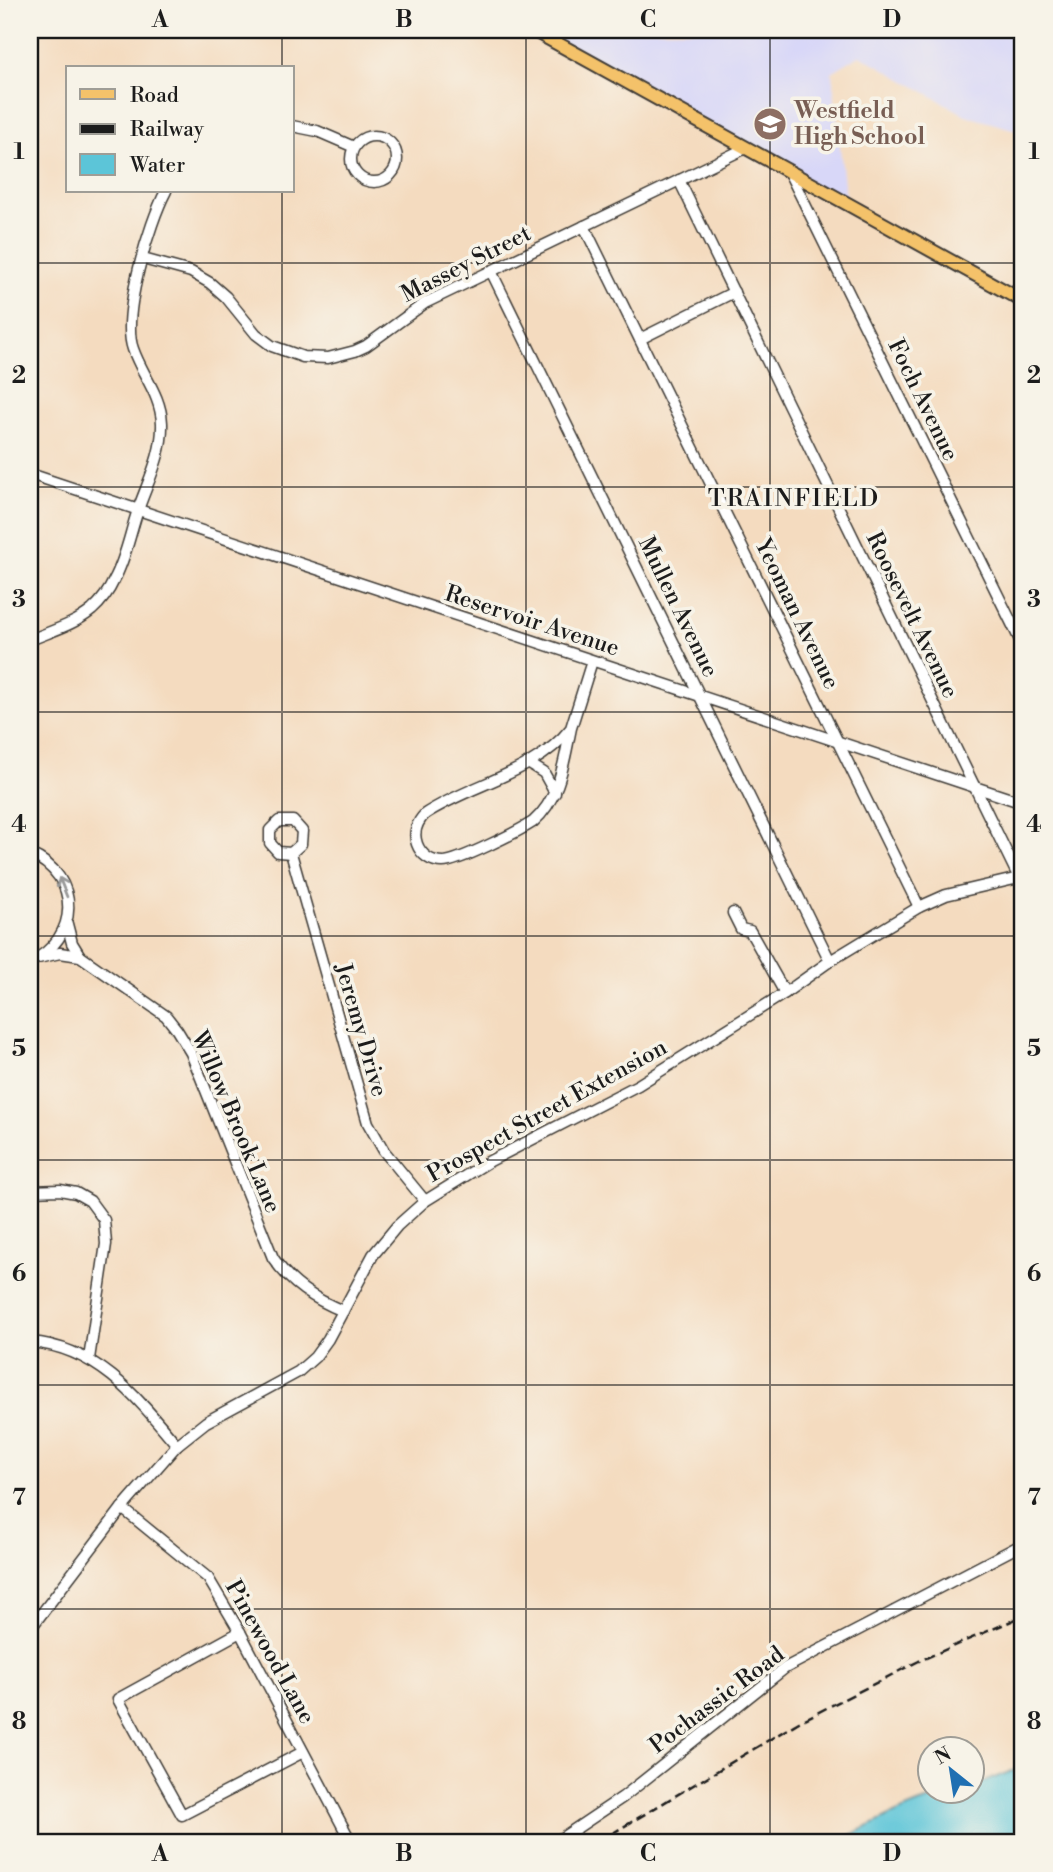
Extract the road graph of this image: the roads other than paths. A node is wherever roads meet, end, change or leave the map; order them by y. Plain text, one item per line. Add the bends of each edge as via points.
1 (533, 30) edge
2 (294, 126) edge
3 (354, 147) junction
4 (746, 148) junction
5 (789, 172) junction
6 (679, 180) junction
7 (166, 192) edge
8 (584, 226) junction
9 (143, 259) junction
10 (491, 271) junction
11 (734, 292) junction
12 (1023, 301) edge
13 (640, 339) junction
14 (30, 474) edge
15 (138, 509) junction
16 (30, 640) edge
17 (1023, 646) edge
18 (592, 661) junction
19 (699, 695) junction
20 (571, 728) junction
21 (837, 739) junction
22 (528, 763) junction
23 (975, 787) junction
24 (555, 793) junction
25 (1023, 803) edge
26 (291, 853) dead end
27 (30, 854) edge
28 (1021, 877) edge
29 (919, 907) junction
30 (733, 913) dead end
31 (66, 922) junction
32 (80, 956) junction
33 (34, 960) edge
34 (830, 961) junction
35 (785, 993) junction
36 (30, 1191) edge
37 (425, 1201) junction
38 (343, 1311) junction
39 (30, 1342) edge
40 (89, 1359) junction
41 (177, 1445) junction
42 (122, 1508) junction
43 (1023, 1544) edge
44 (30, 1629) edge
45 (240, 1632) junction
46 (303, 1752) junction
47 (351, 1842) edge
48 (556, 1842) edge

1 - 4 main road
2 - 3 street
3 - 3 street via 369,136 387,140 397,156 394,170 379,181 362,178 351,164
4 - 5 main road
4 - 6 street, Massey Street
5 - 12 main road
5 - 17 street, Foch Avenue
6 - 8 street, Massey Street
6 - 11 street, Roosevelt Avenue
7 - 9 street
8 - 10 street, Massey Street
8 - 13 street, Yeoman Avenue
9 - 10 street, Massey Street via 201,277 226,297 263,341 292,355 315,359 355,351 425,303
9 - 15 street via 129,329 162,421 156,464
10 - 19 street, Mullen Avenue
11 - 13 street
11 - 23 street, Roosevelt Avenue
13 - 21 street, Yeoman Avenue
14 - 15 street, Reservoir Avenue
15 - 16 street via 117,574 99,602 73,622
15 - 18 street, Reservoir Avenue
18 - 19 street, Reservoir Avenue
18 - 20 street
19 - 21 street, Reservoir Avenue
19 - 34 street, Mullen Avenue
20 - 22 street via 551,749
20 - 24 street
21 - 23 street, Reservoir Avenue
21 - 29 street, Yeoman Avenue
22 - 24 street via 544,773
22 - 24 street via 425,814 416,830 422,852 437,862 455,859 530,824
23 - 25 street, Reservoir Avenue
23 - 28 street, Roosevelt Avenue
26 - 37 street, Jeremy Drive via 365,1114 384,1151
31 -> 27 street via 67,894 59,877 47,863
28 - 29 street, Prospect Street Extension via 947,895
29 - 34 street, Prospect Street Extension
30 - 35 street via 741,929 750,931
31 - 32 street
31 - 33 street via 59,939
32 - 33 street via 60,953
32 - 38 street, Willow Brook Lane via 159,1010 177,1030 191,1053 272,1258 306,1293
34 - 35 street, Prospect Street Extension
35 - 37 street, Prospect Street Extension via 638,1085 488,1162
36 - 40 street via 76,1193 90,1201 104,1220 106,1244
37 - 38 street, Prospect Street Extension via 373,1255
38 - 41 street, Prospect Street Extension via 306,1366 206,1422
39 - 40 street
40 - 41 street via 124,1385
41 - 42 street, Prospect Street Extension
42 - 44 street, Prospect Street Extension
42 - 45 street, Pinewood Lane via 208,1578
43 - 48 street, Pochassic Road via 785,1668 623,1797
45 - 46 street, Pinewood Lane
45 - 46 street via 118,1699 182,1815
46 - 47 street, Pinewood Lane

